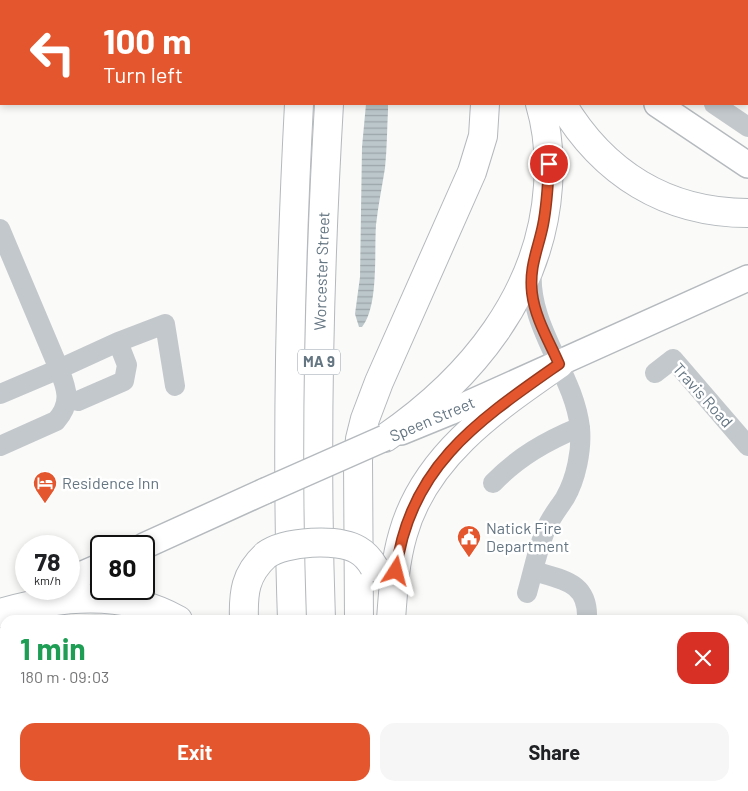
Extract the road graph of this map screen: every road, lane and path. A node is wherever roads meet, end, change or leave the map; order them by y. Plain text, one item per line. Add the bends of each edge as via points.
1 (299, 105) edge
2 (328, 105) edge
3 (485, 105) edge
4 (540, 105) edge
5 (563, 105) edge
6 (658, 105) edge
7 (716, 105) edge
8 (741, 116) edge
9 (748, 165) edge
10 (748, 213) edge
11 (0, 229) edge
12 (533, 262) junction
13 (748, 278) edge
14 (118, 342) junction
15 (559, 364) junction
16 (59, 369) junction
17 (656, 373) dead end
18 (175, 386) dead end
19 (0, 394) edge
20 (67, 399) junction
21 (580, 427) junction
22 (385, 438) junction
23 (0, 446) edge
24 (748, 446) edge
25 (493, 483) dead end
26 (155, 541) edge
27 (533, 571) junction
28 (527, 593) dead end
29 (26, 600) edge
30 (0, 612) edge
31 (167, 615) edge
32 (244, 615) edge
33 (292, 615) edge
34 (321, 615) edge
35 (359, 615) edge
36 (384, 615) edge
37 (392, 615) edge
38 (587, 615) edge

1 - 33 highway, Worcester Street / MA 9 via 289,384
2 - 34 highway, Worcester Street / MA 9 via 319,358
3 - 35 highway via 483,136 472,172 378,382 362,432 357,480
4 - 12 highway via 548,140 549,164 545,215
5 - 10 highway via 595,150 640,185 698,208
6 - 9 main road
7 - 8 street
11 - 16 street
12 - 15 street via 535,305
12 - 22 highway via 508,314 483,349 434,400
13 - 15 main road, Speen Street
14 - 16 street
14 - 18 street via 165,324
14 - 20 street via 127,364 124,381 78,401
15 - 21 street
15 - 22 main road, Speen Street
15 - 37 highway via 465,435 426,483 403,533
16 - 19 street
16 - 20 street
17 - 24 street, Travis Road via 673,359
20 - 23 street via 56,421
21 - 25 street via 534,448
21 - 27 street via 572,481 545,530
22 - 26 main road, Speen Street, bridge
27 - 28 street
27 - 38 street via 573,584 581,591 588,607
29 - 30 main road
30 - 31 highway via 74,598 106,599 150,607
32 - 36 highway, bridge via 245,585 252,571 275,548 288,544 339,544 362,552 374,567

